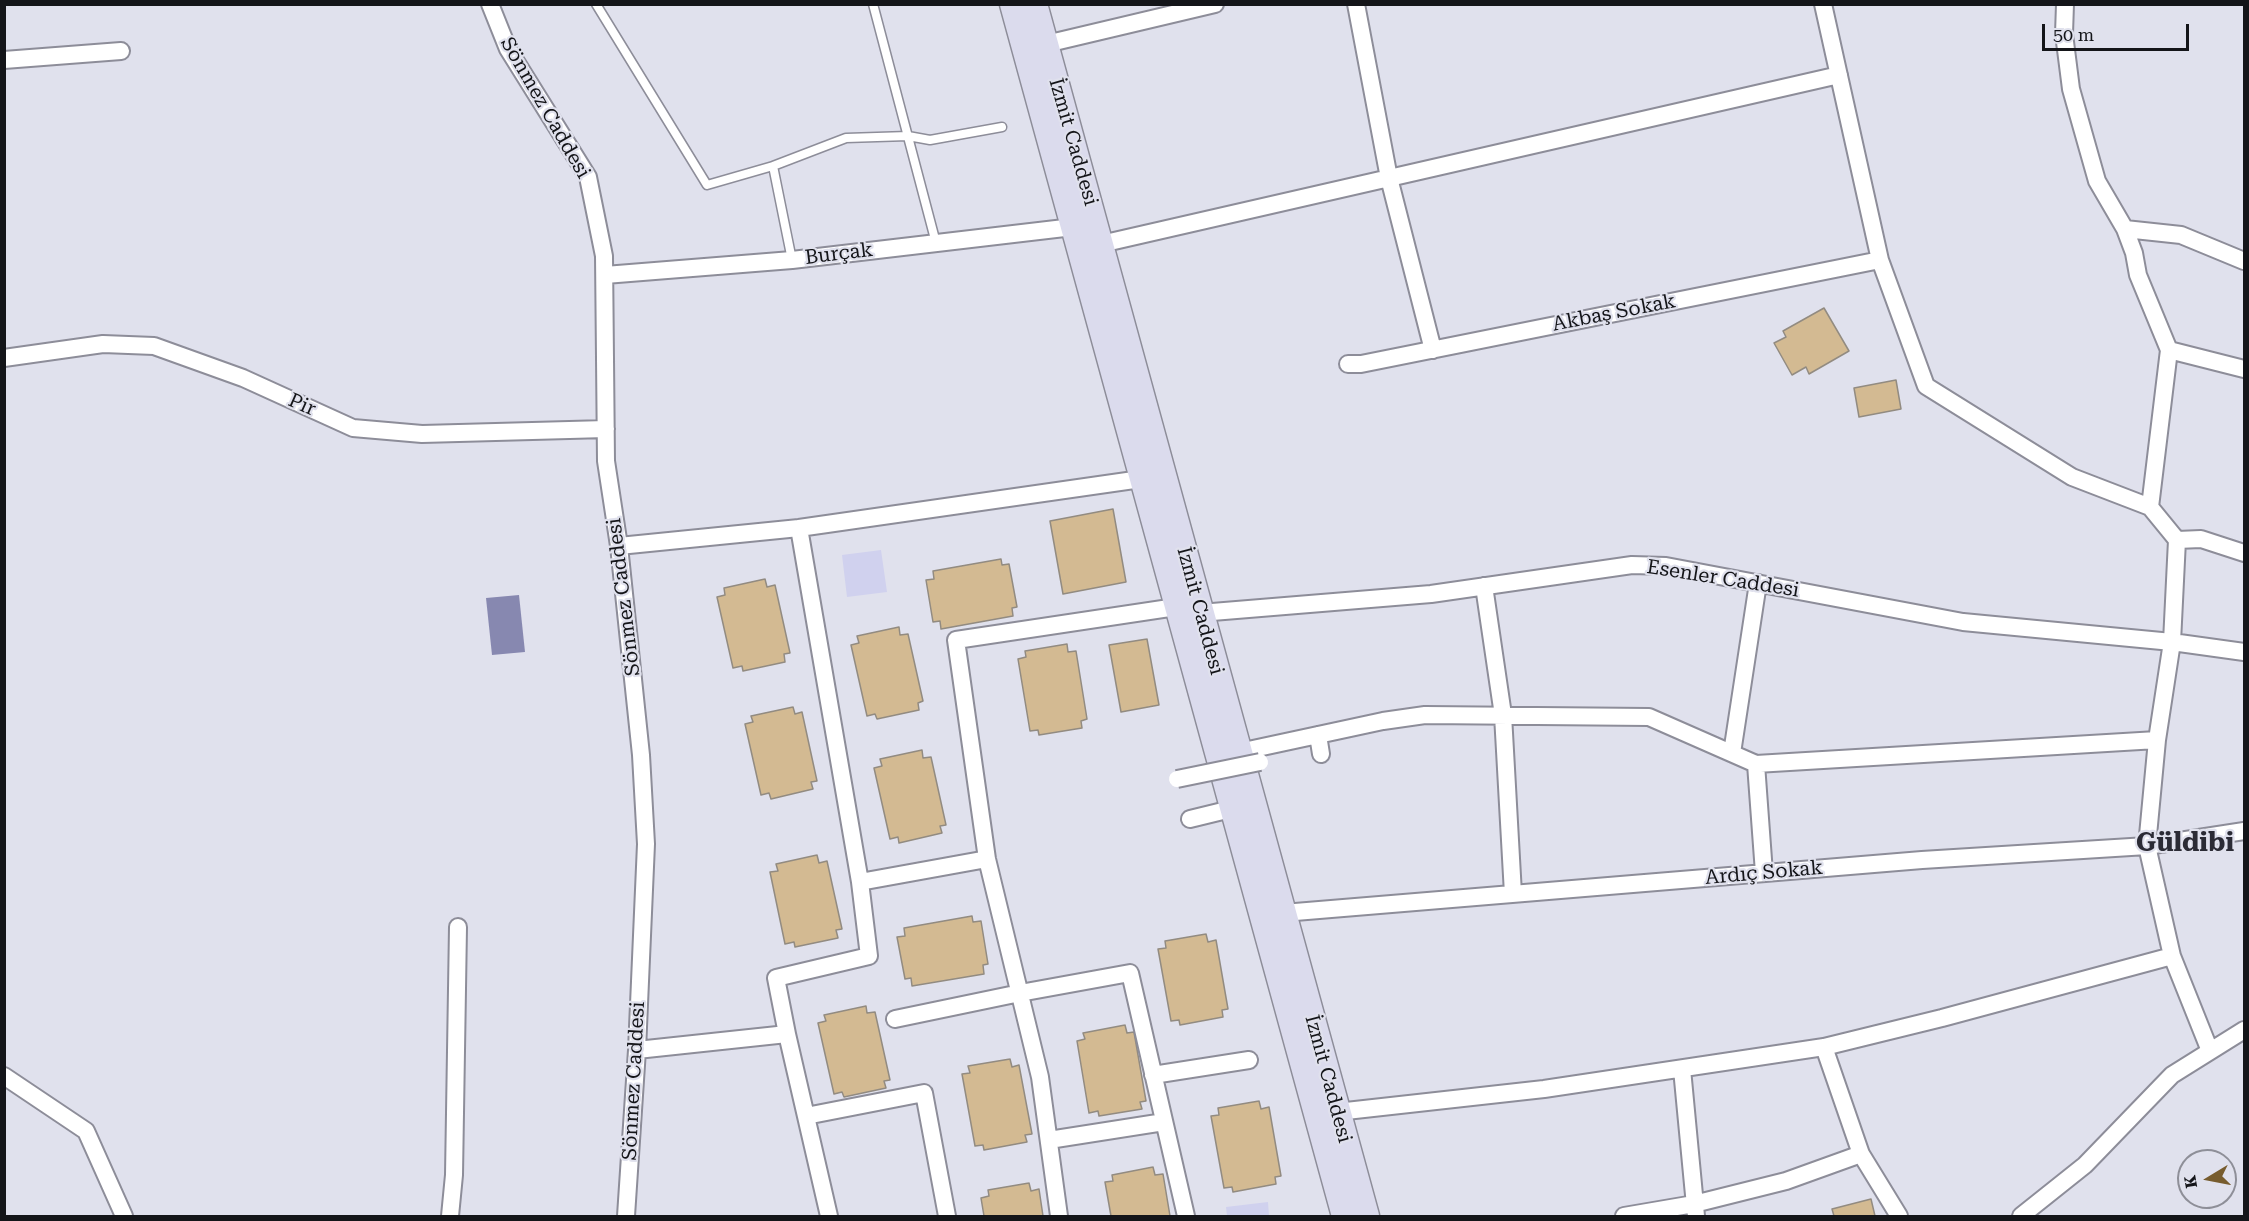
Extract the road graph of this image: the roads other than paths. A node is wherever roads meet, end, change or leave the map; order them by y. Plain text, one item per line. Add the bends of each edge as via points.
1 (490, 4) edge
2 (596, 4) edge
3 (873, 4) edge
4 (1012, 4) edge
5 (1035, 4) edge
6 (1215, 4) edge
7 (1356, 4) edge
8 (1823, 4) edge
9 (2065, 4) edge
10 (1046, 44) junction
11 (121, 51) dead end
12 (4, 60) edge
13 (1839, 75) junction
14 (1002, 127) dead end
15 (908, 136) junction
16 (773, 166) junction
17 (1389, 178) junction
18 (1073, 226) junction
19 (2125, 229) junction
20 (936, 243) junction
21 (1101, 244) junction
22 (792, 260) junction
23 (1880, 260) junction
24 (2244, 261) edge
25 (605, 275) junction
26 (1433, 350) junction
27 (2169, 350) junction
28 (4, 358) edge
29 (1348, 364) dead end
30 (2244, 369) edge
31 (606, 429) junction
32 (1141, 478) junction
33 (2150, 507) junction
34 (799, 528) junction
35 (2177, 540) junction
36 (619, 546) junction
37 (2244, 553) edge
38 (1758, 584) junction
39 (1484, 586) junction
40 (1176, 607) junction
41 (1200, 613) junction
42 (2172, 642) junction
43 (2244, 652) edge
44 (1503, 716) junction
45 (1318, 735) junction
46 (2157, 740) junction
47 (1732, 753) junction
48 (1321, 754) dead end
49 (1249, 757) junction
50 (1756, 764) junction
51 (1177, 780) dead end
52 (1231, 809) junction
53 (1190, 819) dead end
54 (2244, 831) edge
55 (2147, 846) junction
56 (987, 859) junction
57 (1764, 873) junction
58 (860, 882) junction
59 (1513, 894) junction
60 (1283, 913) junction
61 (458, 927) dead end
62 (2172, 956) junction
63 (1020, 993) junction
64 (895, 1019) dead end
65 (2244, 1031) edge
66 (787, 1034) junction
67 (1824, 1047) junction
68 (637, 1050) junction
69 (2210, 1052) junction
70 (1249, 1060) dead end
71 (1682, 1069) junction
72 (1153, 1075) junction
73 (4, 1076) edge
74 (1337, 1112) junction
75 (806, 1116) junction
76 (1164, 1122) junction
77 (1049, 1140) junction
78 (1861, 1154) junction
79 (1695, 1210) edge
80 (124, 1216) edge
81 (450, 1216) edge
82 (626, 1216) edge
83 (829, 1216) edge
84 (946, 1216) edge
85 (1059, 1216) edge
86 (1186, 1216) edge
87 (1344, 1216) edge
88 (1367, 1216) edge
89 (1624, 1216) edge
90 (1899, 1216) edge
91 (2021, 1216) edge

1 - 25 street, Sönmez Caddesi via 508,49 588,177
2 - 16 lane via 707,184
3 - 15 lane
4 - 18 main road, İzmit Caddesi
5 - 10 main road, İzmit Caddesi
6 - 10 street
7 - 17 street
8 - 13 street
9 - 19 street via 2064,34 2071,89 2097,181
10 - 21 main road, İzmit Caddesi
11 - 12 street
13 - 17 street
13 - 23 street
14 - 15 lane via 930,140
15 - 16 lane via 846,138
15 - 20 lane
16 - 22 lane
17 - 21 street
17 - 26 street
18 - 20 street, Burçak
18 - 32 main road, İzmit Caddesi
19 - 24 street via 2181,235
19 - 27 street via 2138,275
20 - 22 street, Burçak
21 - 41 main road, İzmit Caddesi
22 - 25 street, Burçak
23 - 26 street, Akbaş Sokak
23 - 33 street via 1926,386 2072,477
25 - 31 street, Sönmez Caddesi
26 - 29 street, Akbaş Sokak
27 - 30 street
27 - 33 street
28 - 31 street, Pir via 104,344 154,346 243,378 353,428 422,434
31 - 36 street, Sönmez Caddesi via 606,461
32 - 34 street
32 - 40 main road, İzmit Caddesi
33 - 35 street
34 - 36 street
34 - 58 street
35 - 37 street via 2201,539
35 - 42 street
36 - 68 street, Sönmez Caddesi via 641,755 646,844
38 - 39 street, Esenler Caddesi via 1666,566 1632,565
38 - 42 street, Esenler Caddesi via 1963,622
38 - 47 street
39 - 41 street, Esenler Caddesi
39 - 44 street
40 - 52 main road, İzmit Caddesi
40 - 56 street via 956,640
41 - 49 main road, İzmit Caddesi
42 - 43 street, Esenler Caddesi
42 - 46 street
44 - 45 street via 1425,715
44 - 47 street via 1649,717
44 - 59 street
45 - 48 street
45 - 49 street
46 - 50 street
46 - 55 street
47 - 50 street
49 - 51 street, bridge
49 - 60 main road, İzmit Caddesi
50 - 57 street
52 - 53 street
52 - 87 main road, İzmit Caddesi
54 - 55 street, Ardıç Sokak
55 - 57 street, Ardıç Sokak
55 - 62 street
56 - 58 street
56 - 63 street
57 - 59 street, Ardıç Sokak
58 - 66 street via 869,956 776,978
59 - 60 street, Ardıç Sokak
60 - 74 main road, İzmit Caddesi
61 - 81 street
62 - 67 street
62 - 69 street
63 - 64 street
63 - 72 street via 1130,973
63 - 77 street via 1040,1077
65 - 69 street
66 - 68 street
66 - 75 street
67 - 71 street
67 - 78 street
68 - 82 street, Sönmez Caddesi
69 - 91 street via 2172,1075 2085,1165
70 - 72 street
71 - 74 street
71 - 79 street
72 - 76 street
73 - 80 street via 86,1131
74 - 88 main road, İzmit Caddesi
75 - 83 street
75 - 84 street via 924,1093
76 - 77 street
76 - 86 street
77 - 85 street
78 - 79 street
78 - 90 street
79 - 89 street

